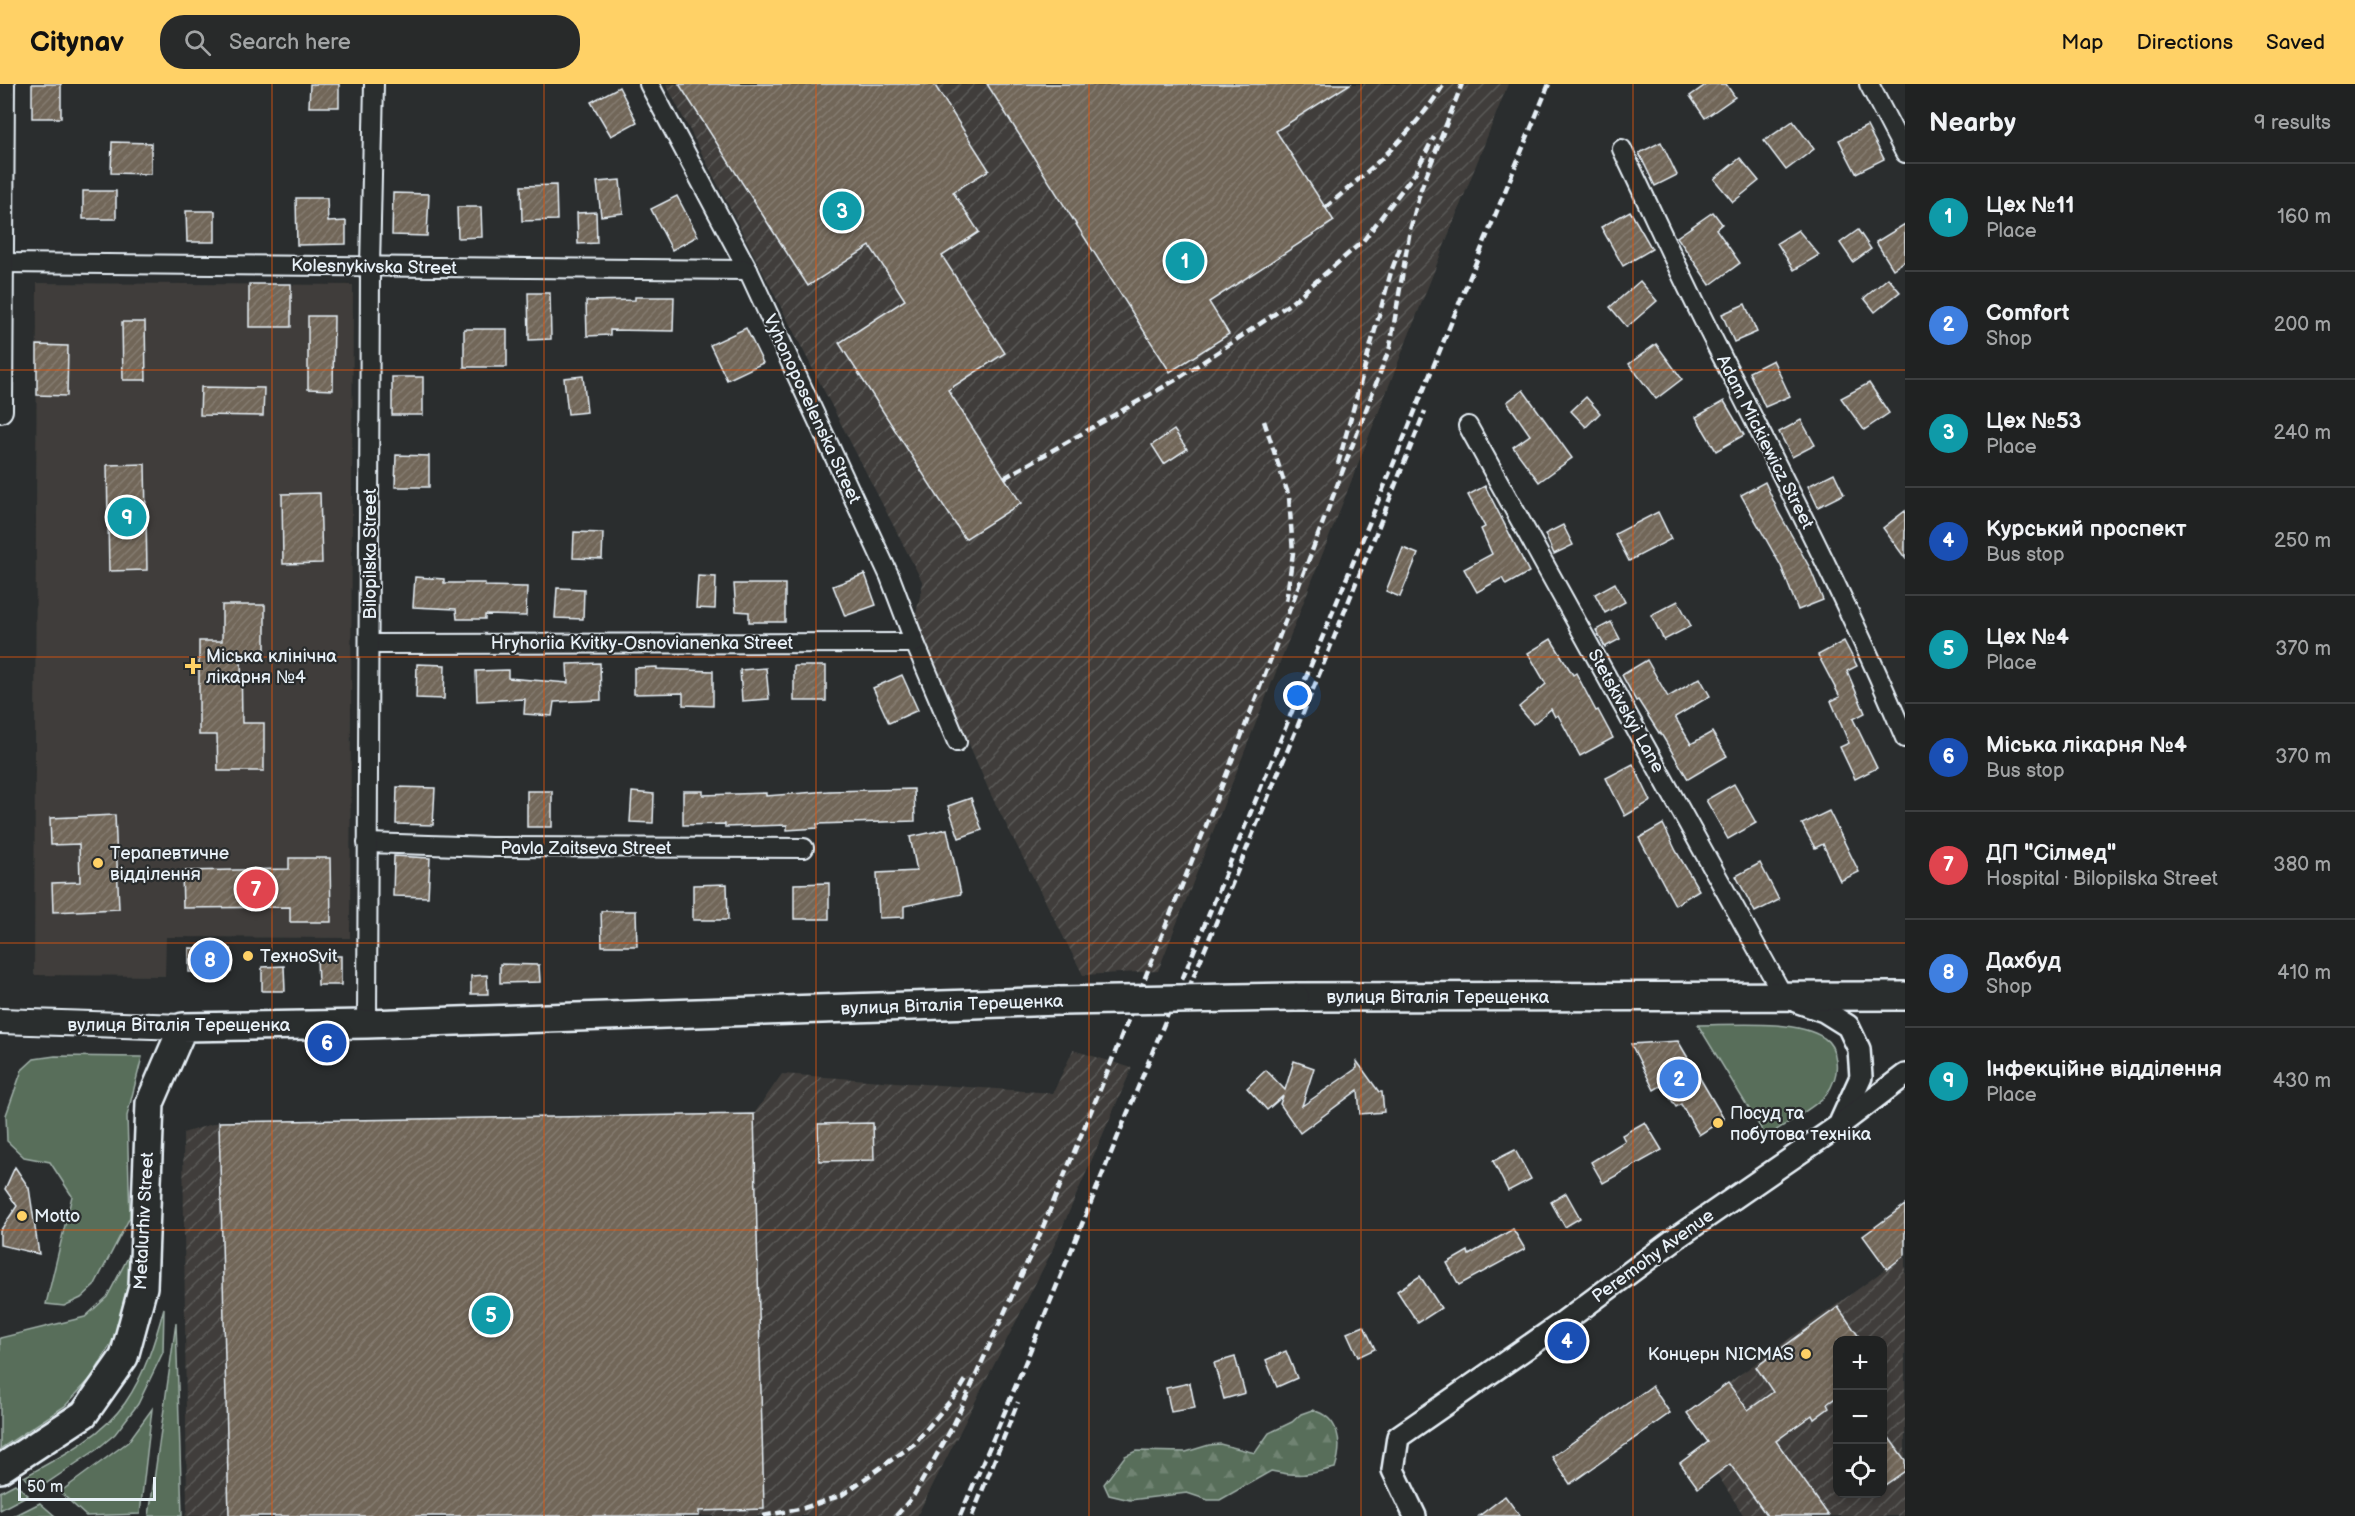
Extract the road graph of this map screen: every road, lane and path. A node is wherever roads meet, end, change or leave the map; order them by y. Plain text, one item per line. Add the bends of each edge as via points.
1 (2, 84) edge
2 (374, 84) edge
3 (649, 84) edge
4 (1869, 84) edge
5 (1622, 149) dead end
6 (1905, 153) edge
7 (1, 263) edge
8 (370, 267) junction
9 (748, 270) junction
10 (0, 410) edge
11 (1468, 426) dead end
12 (915, 643) junction
13 (369, 644) junction
14 (1905, 738) edge
15 (957, 742) dead end
16 (367, 843) junction
17 (804, 848) dead end
18 (1905, 996) edge
19 (1784, 997) junction
20 (0, 1021) edge
21 (367, 1024) junction
22 (183, 1027) junction
23 (1905, 1075) edge
24 (1837, 1127) junction
25 (0, 1469) edge
26 (1415, 1516) edge

1 - 7 main road
2 - 8 street, Bilopilska Street
3 - 9 street, Vyhonoposelenska Street
4 - 6 street
5 - 14 street, Adam Mickiewicz Street via 1814,538
7 - 8 street, Kolesnykivska Street
7 - 10 main road
8 - 9 street, Kolesnykivska Street
8 - 13 street, Bilopilska Street
9 - 12 street, Vyhonoposelenska Street via 890,577
11 - 19 street, Stetskivskyi Lane
12 - 13 street, Hryhoriia Kvitky-Osnovianenka Street
12 - 15 street, Vyhonoposelenska Street
13 - 16 street, Bilopilska Street
16 - 17 street, Pavla Zaitseva Street
16 - 21 street, Bilopilska Street
18 - 19 main road, вулиця Віталія Терещенка
19 - 21 main road, вулиця Віталія Терещенка, bridge via 1060,1001
19 - 24 street via 1824,1011 1848,1026 1859,1049 1861,1077
20 - 22 main road, вулиця Віталія Терещенка
21 - 22 main road, вулиця Віталія Терещенка
22 - 25 main road, Metalurhiv Street via 150,1103 143,1287 124,1357 84,1414
23 - 24 street, Peremohy Avenue
24 - 26 street, Peremohy Avenue via 1398,1437 1393,1470

